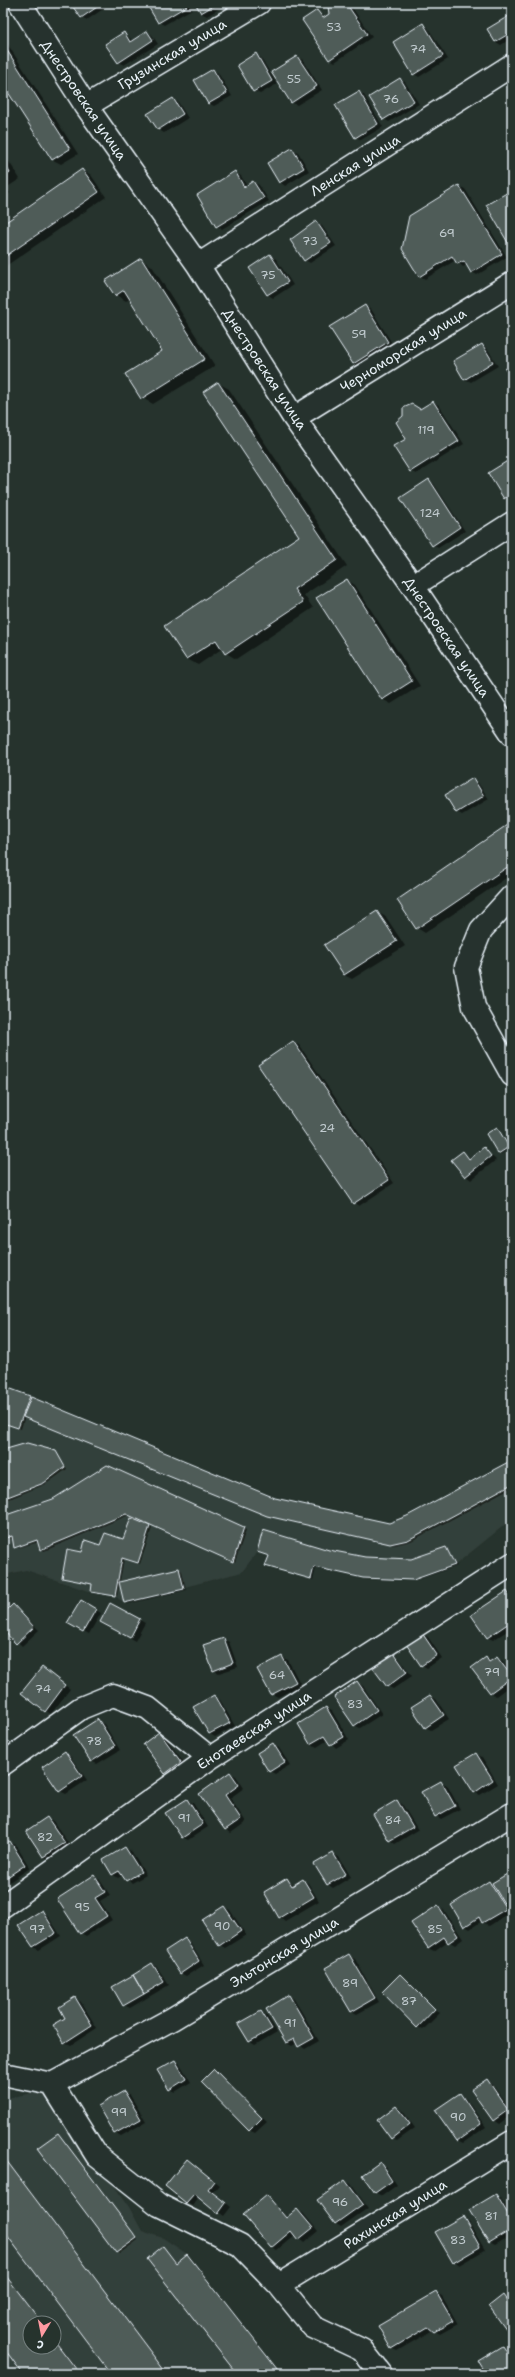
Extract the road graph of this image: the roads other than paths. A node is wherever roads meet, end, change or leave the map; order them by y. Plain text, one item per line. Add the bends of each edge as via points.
1 (20, 3) edge
2 (259, 3) edge
3 (512, 65) edge
4 (86, 106) junction
5 (198, 264) junction
6 (512, 283) edge
7 (294, 418) junction
8 (512, 523) edge
9 (413, 586) junction
10 (512, 734) edge
11 (512, 896) edge
12 (512, 1075) edge
13 (512, 1564) edge
14 (210, 1758) junction
15 (3, 1764) edge
16 (512, 1814) edge
17 (3, 1906) edge
18 (3, 2074) edge
19 (52, 2084) junction
20 (512, 2142) edge
21 (279, 2285) junction
22 (381, 2374) edge

1 - 4 street, Днестровская улица
2 - 4 street, Грузинская улица
3 - 5 street, Ленская улица
4 - 5 street, Днестровская улица
5 - 7 street, Днестровская улица
6 - 7 street, Черноморская улица
7 - 9 street, Днестровская улица
8 - 9 street
9 - 10 street, Днестровская улица
11 - 12 street via 481,930 466,968 474,1007
13 - 14 street, Енотаевская улица
14 - 15 street via 148,1708 113,1695 81,1708
14 - 17 street, Енотаевская улица
16 - 19 street, Эльтонская улица via 172,2019
18 - 19 street
19 - 21 street via 97,2156 159,2205 240,2245
20 - 21 street, Рахинская улица
21 - 22 street via 313,2327 362,2350

